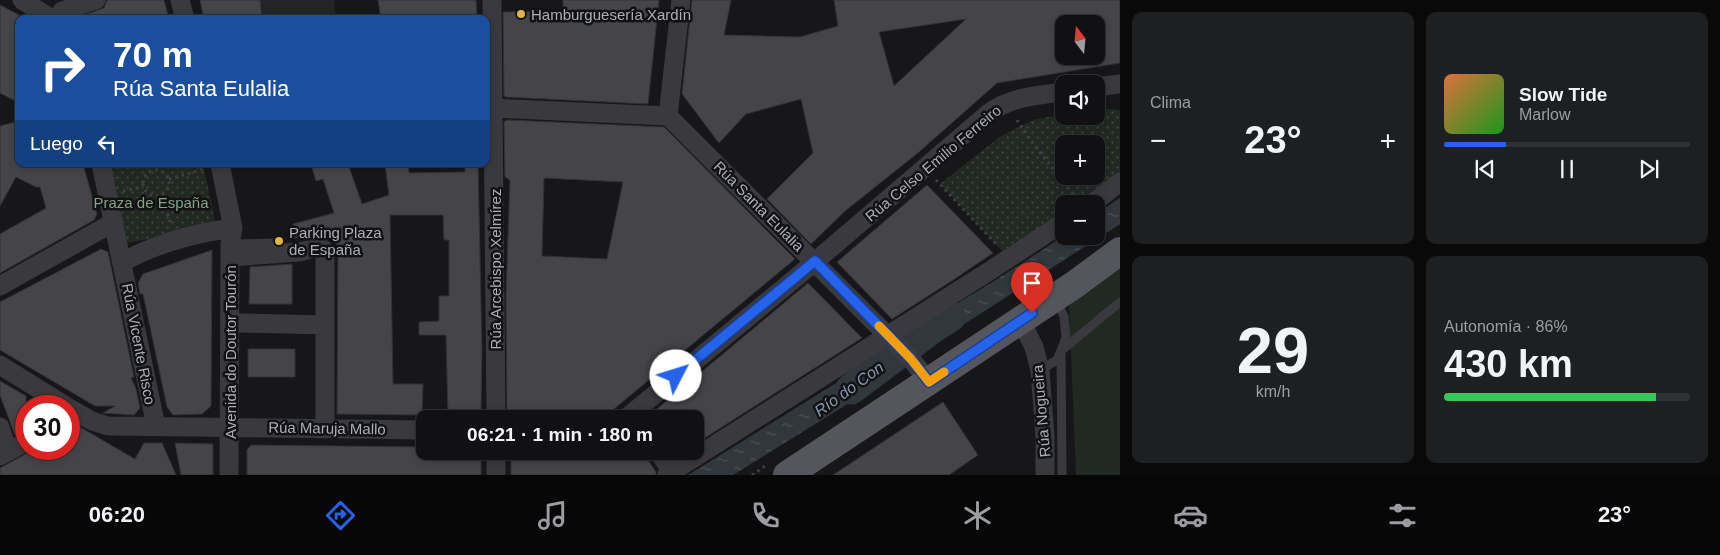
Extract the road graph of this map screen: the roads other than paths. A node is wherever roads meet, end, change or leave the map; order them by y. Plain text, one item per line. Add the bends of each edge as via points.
1 (22, 0) edge
2 (96, 0) edge
3 (180, 0) edge
4 (492, 0) edge
5 (681, 0) edge
6 (59, 12) edge
7 (184, 15) edge
8 (1120, 84) edge
9 (1105, 86) edge
10 (1055, 93) edge
11 (493, 108) junction
12 (668, 116) junction
13 (102, 167) edge
14 (215, 167) edge
15 (1120, 182) edge
16 (1103, 195) edge
17 (114, 222) junction
18 (1055, 228) edge
19 (231, 243) junction
20 (280, 243) dead end
21 (1120, 251) edge
22 (815, 261) junction
23 (122, 262) junction
24 (0, 286) edge
25 (1055, 298) junction
26 (1120, 302) edge
27 (1021, 321) junction
28 (240, 323) dead end
29 (326, 325) junction
30 (888, 336) junction
31 (1061, 351) junction
32 (0, 366) edge
33 (1040, 370) junction
34 (929, 382) junction
35 (44, 395) edge
36 (496, 410) edge
37 (638, 410) edge
38 (80, 416) edge
39 (156, 426) junction
40 (0, 427) edge
41 (229, 427) junction
42 (325, 428) junction
43 (416, 430) edge
44 (15, 448) edge
45 (4, 454) edge
46 (496, 460) edge
47 (663, 460) edge
48 (670, 473) edge
49 (229, 475) edge
50 (496, 475) edge
51 (787, 475) edge
52 (1045, 475) edge
53 (1062, 475) edge

1 - 6 street
2 - 6 street
3 - 7 street
4 - 11 street, Rúa Arcebispo Xelmírez
5 - 12 street
8 - 9 street
10 - 22 street, Rúa Celso Emilio Ferreiro via 1027,97 997,107
11 - 12 street
11 - 36 street, Rúa Arcebispo Xelmírez
12 - 22 street, Rúa Santa Eulalia
13 - 17 street
14 - 19 street
15 - 16 street
17 - 23 street
17 - 24 street
18 - 30 street
19 - 20 lane
19 - 23 street via 217,230 139,253
19 - 29 street via 300,252 322,248 325,253
19 - 41 street, Avenida do Doutor Tourón
21 - 25 main road
22 - 30 street, Rúa Santa Eulalia
22 - 37 street
23 - 39 street, Rúa Vicente Risco
25 - 27 main road
25 - 31 lane via 1064,316 1066,338
26 - 31 lane
27 - 33 street, Rúa Nogueira
27 - 34 main road
28 - 29 street
29 - 42 street
30 - 34 street, Rúa Santa Eulalia
30 - 48 street
31 - 33 lane via 1057,360
31 - 53 lane
32 - 35 street, Rúa Maruja Mallo
33 - 52 street, Rúa Nogueira
34 - 51 main road
38 - 39 street, Rúa Maruja Mallo via 100,425
39 - 41 street, Rúa Maruja Mallo
40 - 45 street
41 - 42 street, Rúa Maruja Mallo
41 - 49 street, Avenida do Doutor Tourón
42 - 43 street, Rúa Maruja Mallo
44 - 45 street
46 - 50 street
47 - 48 street

